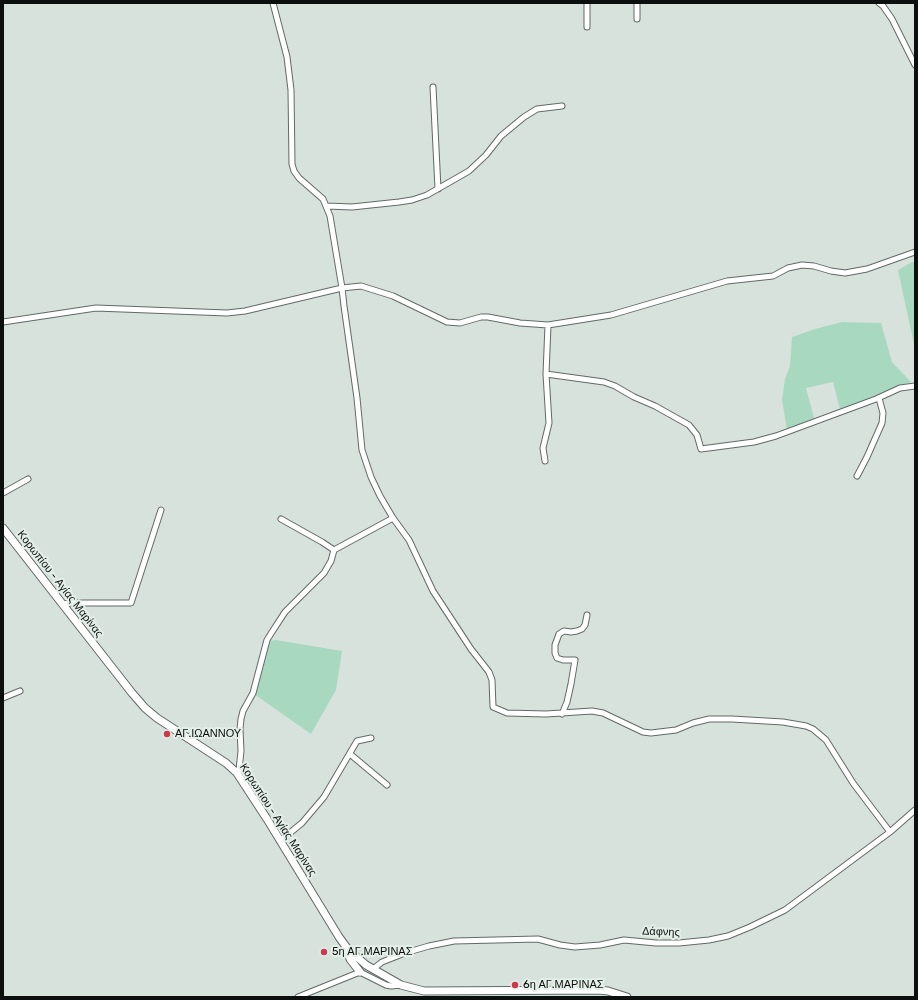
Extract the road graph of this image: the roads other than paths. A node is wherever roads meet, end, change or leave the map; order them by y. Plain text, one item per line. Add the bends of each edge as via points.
1 (273, 3) edge
2 (587, 3) edge
3 (637, 3) edge
4 (879, 3) edge
5 (637, 19) dead end
6 (587, 27) dead end
7 (915, 65) edge
8 (433, 86) dead end
9 (562, 106) dead end
10 (438, 189) junction
11 (327, 206) junction
12 (915, 252) edge
13 (342, 288) junction
14 (3, 322) edge
15 (548, 325) junction
16 (546, 374) junction
17 (915, 386) edge
18 (879, 398) junction
19 (545, 461) dead end
20 (857, 476) dead end
21 (28, 479) dead end
22 (3, 494) edge
23 (161, 510) dead end
24 (281, 518) dead end
25 (393, 518) junction
26 (3, 528) edge
27 (334, 550) junction
28 (62, 604) junction
29 (587, 615) dead end
30 (20, 691) dead end
31 (3, 698) edge
32 (562, 714) junction
33 (371, 738) dead end
34 (350, 754) junction
35 (237, 773) junction
36 (387, 785) dead end
37 (915, 810) edge
38 (890, 832) junction
39 (280, 841) junction
40 (346, 948) junction
41 (373, 969) junction
42 (360, 972) junction
43 (401, 985) junction
44 (298, 997) edge
45 (627, 997) edge

1 - 11 street via 287,57 294,172 323,198
2 - 6 street
3 - 5 street
4 - 7 street via 892,20
8 - 10 street
9 - 10 street via 537,110 524,117 501,136 469,171
10 - 11 street via 412,200 352,207
11 - 13 street
12 - 15 street via 845,274 802,265 788,268 773,276 727,281 611,315
13 - 14 street via 227,313 96,308
13 - 15 street via 361,286 380,292 446,322 460,323 488,316 520,323
13 - 25 street via 362,450 374,483
15 - 16 street
16 - 18 street via 604,382 655,406 689,425 697,435 701,448 769,438
16 - 19 street via 549,422 543,448
17 - 18 street via 900,388
18 - 20 street via 883,413 882,423
21 - 22 street
23 - 28 street via 131,603
24 - 27 street
25 - 27 street
25 - 32 street via 409,540 433,591 489,672 494,707 507,713
26 - 28 main road, Κορωπίου - Αγίας Μαρίνας
27 - 35 street via 331,562 324,573 285,612 267,640 253,693 241,719 241,750
28 - 35 main road, Κορωπίου - Αγίας Μαρίνας via 145,708
29 - 32 street via 582,628 559,634 555,645 558,658 575,660 567,702
30 - 31 street
32 - 38 street via 603,713 643,732 651,733 676,730 709,719 806,726 826,740 853,783
33 - 34 street via 357,741
34 - 36 street
34 - 39 street via 324,798 302,823
35 - 39 main road, Κορωπίου - Αγίας Μαρίνας
37 - 38 street, Δάφνης
38 - 41 street, Δάφνης via 785,910 728,936 679,943 624,940 575,947 538,939 454,941 405,953 382,962
39 - 40 main road, Κορωπίου - Αγίας Μαρίνας
40 - 41 main road, Κορωπίου - Αγίας Μαρίνας
40 - 42 main road via 350,959
41 - 43 main road, Κορωπίου - Αγίας Μαρίνας
42 - 43 street via 391,986
42 - 44 street
43 - 45 main road, Κορωπίου - Αγίας Μαρίνας via 424,991 608,991

